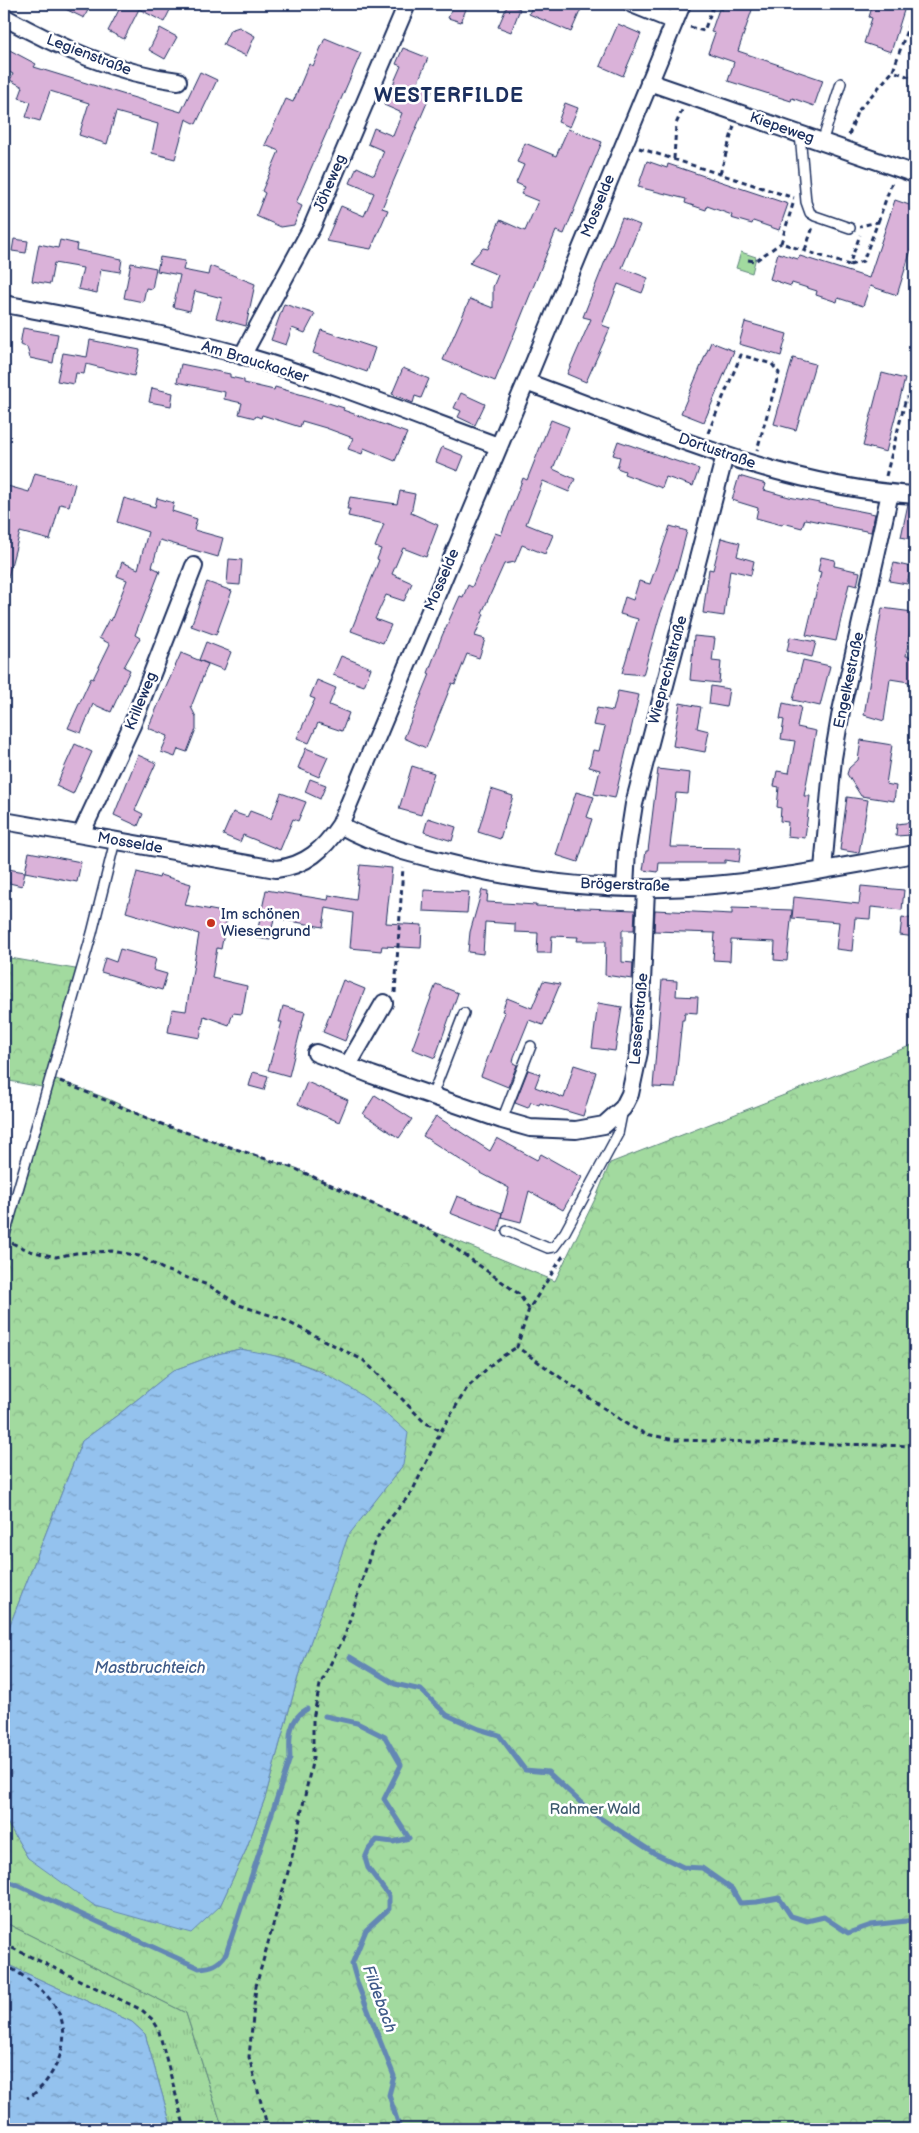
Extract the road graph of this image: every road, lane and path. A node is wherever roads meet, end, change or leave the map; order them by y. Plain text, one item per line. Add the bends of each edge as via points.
1 (407, 4) edge
2 (632, 4) edge
3 (682, 4) edge
4 (714, 4) edge
5 (915, 6) edge
6 (4, 17) edge
7 (674, 21) junction
8 (893, 71) junction
9 (915, 79) edge
10 (178, 81) dead end
11 (649, 82) junction
12 (842, 83) dead end
13 (676, 124) dead end
14 (800, 134) junction
15 (822, 142) junction
16 (624, 143) junction
17 (728, 146) dead end
18 (844, 149) junction
19 (674, 159) junction
20 (898, 168) junction
21 (720, 174) junction
22 (915, 174) edge
23 (795, 199) junction
24 (806, 202) junction
25 (816, 216) junction
26 (878, 222) junction
27 (863, 226) junction
28 (850, 228) joint
29 (781, 242) junction
30 (805, 250) junction
31 (748, 260) dead end
32 (849, 265) junction
33 (4, 304) edge
34 (242, 356) junction
35 (526, 382) junction
36 (915, 396) edge
37 (706, 439) dead end
38 (498, 446) junction
39 (725, 455) junction
40 (756, 456) dead end
41 (887, 489) junction
42 (915, 495) edge
43 (194, 566) dead end
44 (4, 821) edge
45 (340, 825) junction
46 (81, 834) junction
47 (116, 841) junction
48 (404, 851) junction
49 (915, 854) edge
50 (823, 869) junction
51 (625, 888) junction
52 (646, 888) junction
53 (384, 1003) joint
54 (464, 1013) dead end
55 (530, 1046) dead end
56 (316, 1053) dead end
57 (348, 1066) junction
58 (50, 1077) junction
59 (432, 1096) junction
60 (623, 1108) junction
61 (502, 1120) junction
62 (507, 1231) dead end
63 (4, 1239) edge
64 (516, 1347) junction
65 (441, 1431) junction
66 (915, 1446) edge
67 (4, 1944) edge
68 (4, 1964) edge
69 (27, 2098) dead end
70 (185, 2129) edge
71 (268, 2129) edge

1 - 34 street, Jöheweg via 312,226
2 - 7 street
3 - 7 street, Mosselde
4 - 7 path via 704,31
5 - 8 path
6 - 10 street, Legienstraße via 47,40 114,67
7 - 11 street, Mosselde
8 - 9 path
8 - 18 path via 857,112
11 - 14 street, Kiepeweg
11 - 16 street, Mosselde
12 - 15 lane
13 - 19 path
14 - 15 street, Kiepeweg
14 - 24 lane
15 - 18 street, Kiepeweg
16 - 19 path
16 - 35 street, Mosselde
17 - 21 path
18 - 20 street, Kiepeweg
19 - 21 path
20 - 22 street, Kiepeweg
20 - 26 path
21 - 23 path
23 - 24 path
23 - 29 path
24 - 25 lane via 810,213
25 - 28 lane
25 - 30 path
26 - 27 path
26 - 32 path via 863,261
27 - 28 path
27 - 32 path
29 - 30 path
29 - 31 path via 755,261
30 - 32 path
33 - 34 street, Am Brauckacker via 157,334
34 - 38 street, Am Brauckacker
35 - 38 street, Mosselde
35 - 39 street, Dortustraße
36 - 41 path via 906,398
37 - 40 path via 741,355 772,364 779,372
38 - 45 street, Mosselde
39 - 41 street, Dortustraße via 805,479
39 - 51 street, Wieprechtstraße via 634,804
41 - 42 street, Dortustraße
41 - 50 street, Engelkestraße via 833,758
43 - 46 street, Krilleweg via 132,724
44 - 46 street, Mosselde
45 - 47 street, Mosselde via 311,858 302,864 276,869
45 - 48 street, Brögerstraße via 362,837
46 - 47 street, Mosselde
47 - 58 lane
48 - 51 street, Brögerstraße via 511,877
48 - 53 path via 395,998 392,1003
49 - 50 street, Brögerstraße
50 - 52 street, Brögerstraße via 712,886
51 - 52 street, Brögerstraße
52 - 60 street, Lessenstraße via 638,1052 630,1094
53 - 57 street
54 - 59 lane
55 - 61 lane
56 - 57 street, Lessenstraße
57 - 59 street, Lessenstraße
58 - 63 lane
58 - 64 path via 164,1125 296,1169 430,1230 518,1294 529,1309
59 - 61 street, Lessenstraße
60 - 61 street, Lessenstraße via 604,1125 576,1130 530,1128
60 - 62 lane via 618,1134 554,1248
63 - 65 path via 30,1251 56,1257 112,1250 139,1256 165,1270 208,1285 239,1305 282,1319 363,1360 424,1422
64 - 65 path via 495,1361 467,1388
64 - 66 path via 615,1418 646,1434 662,1438
65 - 71 path via 412,1492 383,1527 373,1546 345,1635 320,1685 313,1719 313,1758 291,1860 256,1986 249,2057
67 - 70 path via 142,2010 154,2020
68 - 69 path via 32,1981 57,2009 64,2024 65,2040 52,2072 37,2093

